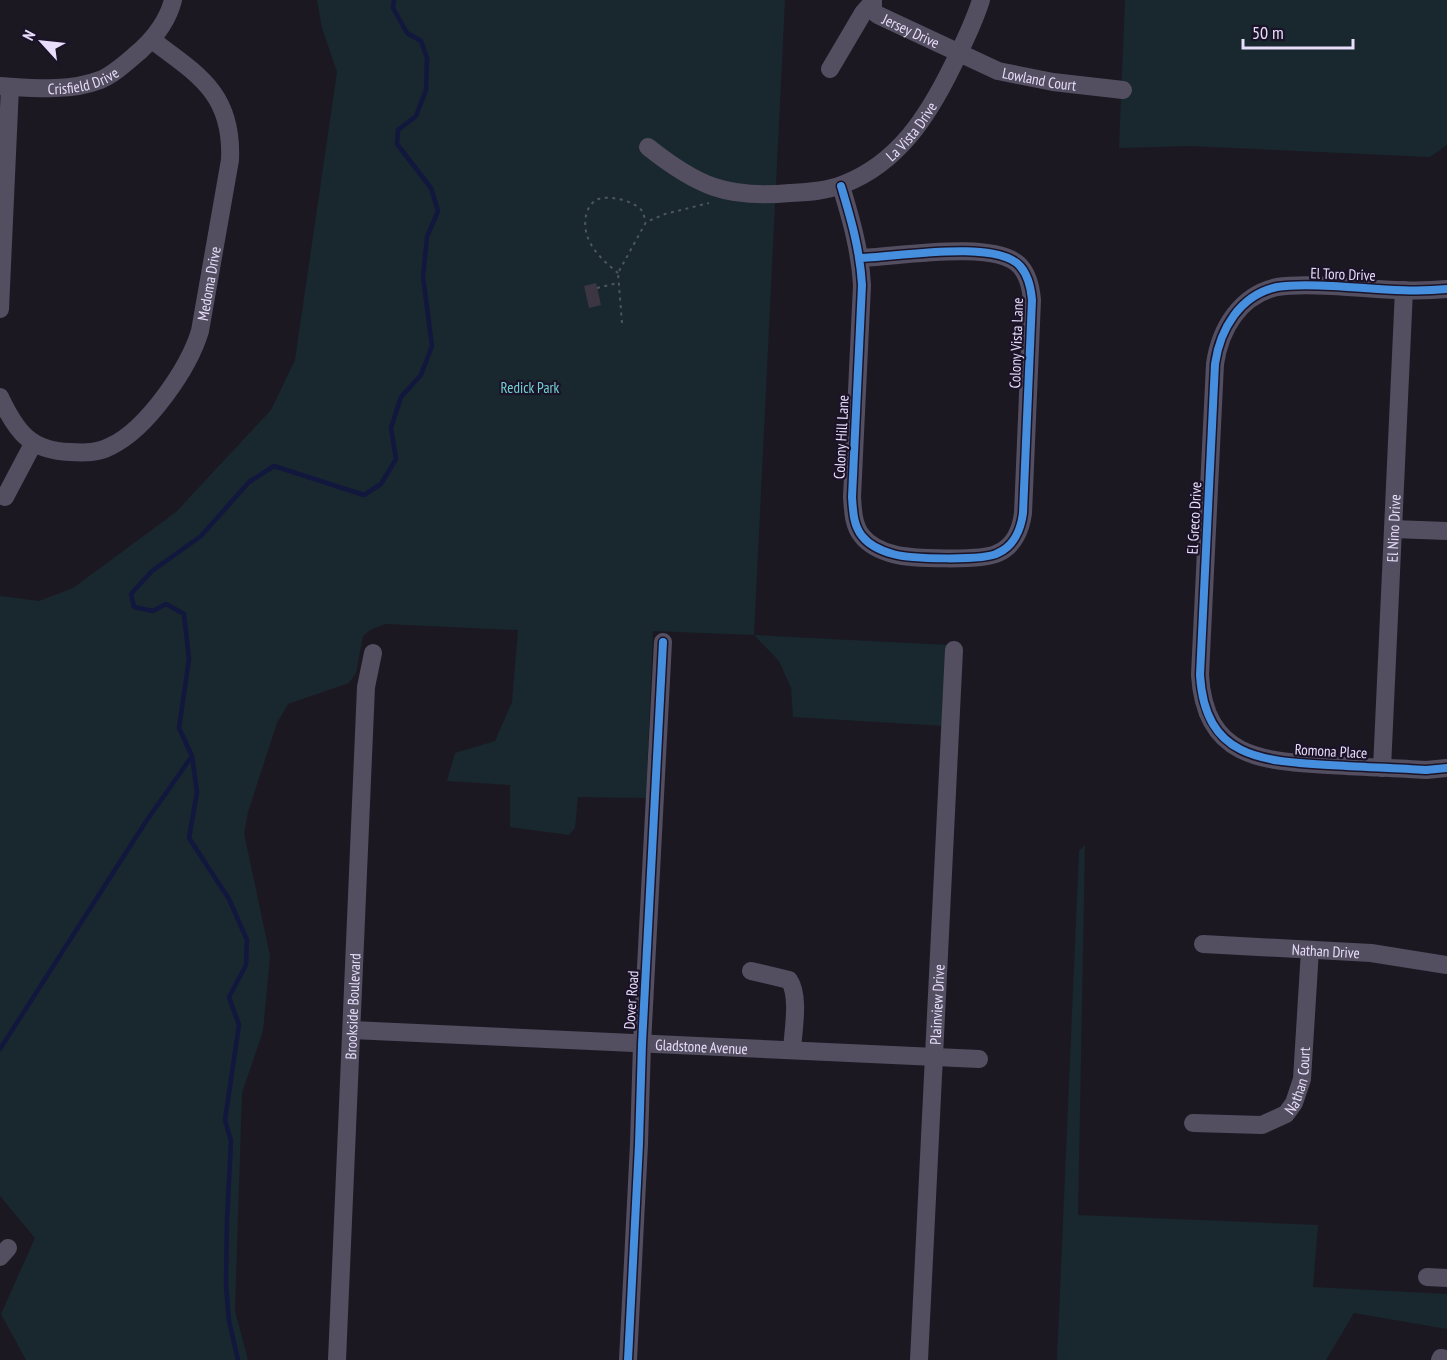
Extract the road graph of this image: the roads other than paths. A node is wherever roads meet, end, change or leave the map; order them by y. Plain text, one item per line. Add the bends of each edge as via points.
1 (172, 0) edge
2 (981, 0) edge
3 (872, 2) edge
4 (152, 40) junction
5 (959, 54) junction
6 (830, 69) dead end
7 (5, 87) edge
8 (1123, 90) dead end
9 (648, 147) dead end
10 (841, 186) junction
11 (860, 258) junction
12 (1447, 289) edge
13 (1404, 290) junction
14 (1243, 305) joint
15 (0, 309) edge
16 (0, 397) edge
17 (33, 444) junction
18 (5, 497) dead end
19 (1393, 529) junction
20 (1447, 531) edge
21 (1007, 547) joint
22 (663, 642) dead end
23 (954, 650) dead end
24 (373, 653) dead end
25 (1222, 735) joint
26 (1382, 768) junction
27 (1447, 768) edge
28 (1203, 944) dead end
29 (1310, 950) junction
30 (1447, 965) edge
31 (751, 971) dead end
32 (352, 1030) junction
33 (642, 1044) junction
34 (792, 1050) junction
35 (933, 1055) junction
36 (979, 1059) dead end
37 (1193, 1123) dead end
38 (1427, 1277) dead end
39 (1447, 1278) edge
40 (1447, 1359) edge
41 (337, 1360) edge
42 (628, 1360) edge
43 (919, 1360) edge
44 (1440, 1360) edge

1 - 4 street, Crisfield Drive
2 - 5 street, La Vista Drive
3 - 5 street, Jersey Drive via 878,15
3 - 6 street
4 - 7 street, Crisfield Drive via 101,80 70,87
4 - 17 street, Medoma Drive via 194,71 216,96 231,138 198,339 171,387 137,428 114,445 87,453 57,452
5 - 8 street, Lowland Court via 998,71
5 - 10 street, La Vista Drive via 937,99 909,139 889,158
7 - 15 street
9 - 10 street, La Vista Drive via 703,184 738,194 780,194
10 - 11 street, Colony Hill Lane
11 - 21 street, Colony Hill Lane via 852,497 861,536 896,555 975,559 992,556
11 - 21 street, Colony Vista Lane via 986,252 1010,259 1027,276 1032,300 1023,513 1019,531
12 - 13 street, El Toro Drive
13 - 14 street, El Toro Drive via 1277,287
13 - 19 street, El Nino Drive
14 - 25 street, El Greco Drive via 1226,326 1217,348 1213,400 1200,675 1207,714
16 - 17 street via 17,429
17 - 18 street
19 - 20 street
19 - 26 street, El Nino Drive
22 - 33 street, Dover Road
23 - 35 street, Plainview Drive
24 - 32 street, Brookside Boulevard via 366,687
25 - 26 street, Romona Place via 1248,754 1263,759
26 - 27 street, Romona Place
28 - 29 street, Nathan Drive
29 - 30 street, Nathan Drive via 1371,953
29 - 37 street, Nathan Court via 1302,1079 1294,1104 1286,1114 1262,1125
31 - 34 street via 789,980 793,986
32 - 33 street, Gladstone Avenue
32 - 41 street, Brookside Boulevard
33 - 34 street, Gladstone Avenue
33 - 42 street, Dover Road
34 - 35 street, Gladstone Avenue
35 - 36 street, Gladstone Avenue
35 - 43 street, Plainview Drive
38 - 39 street
40 - 44 street

